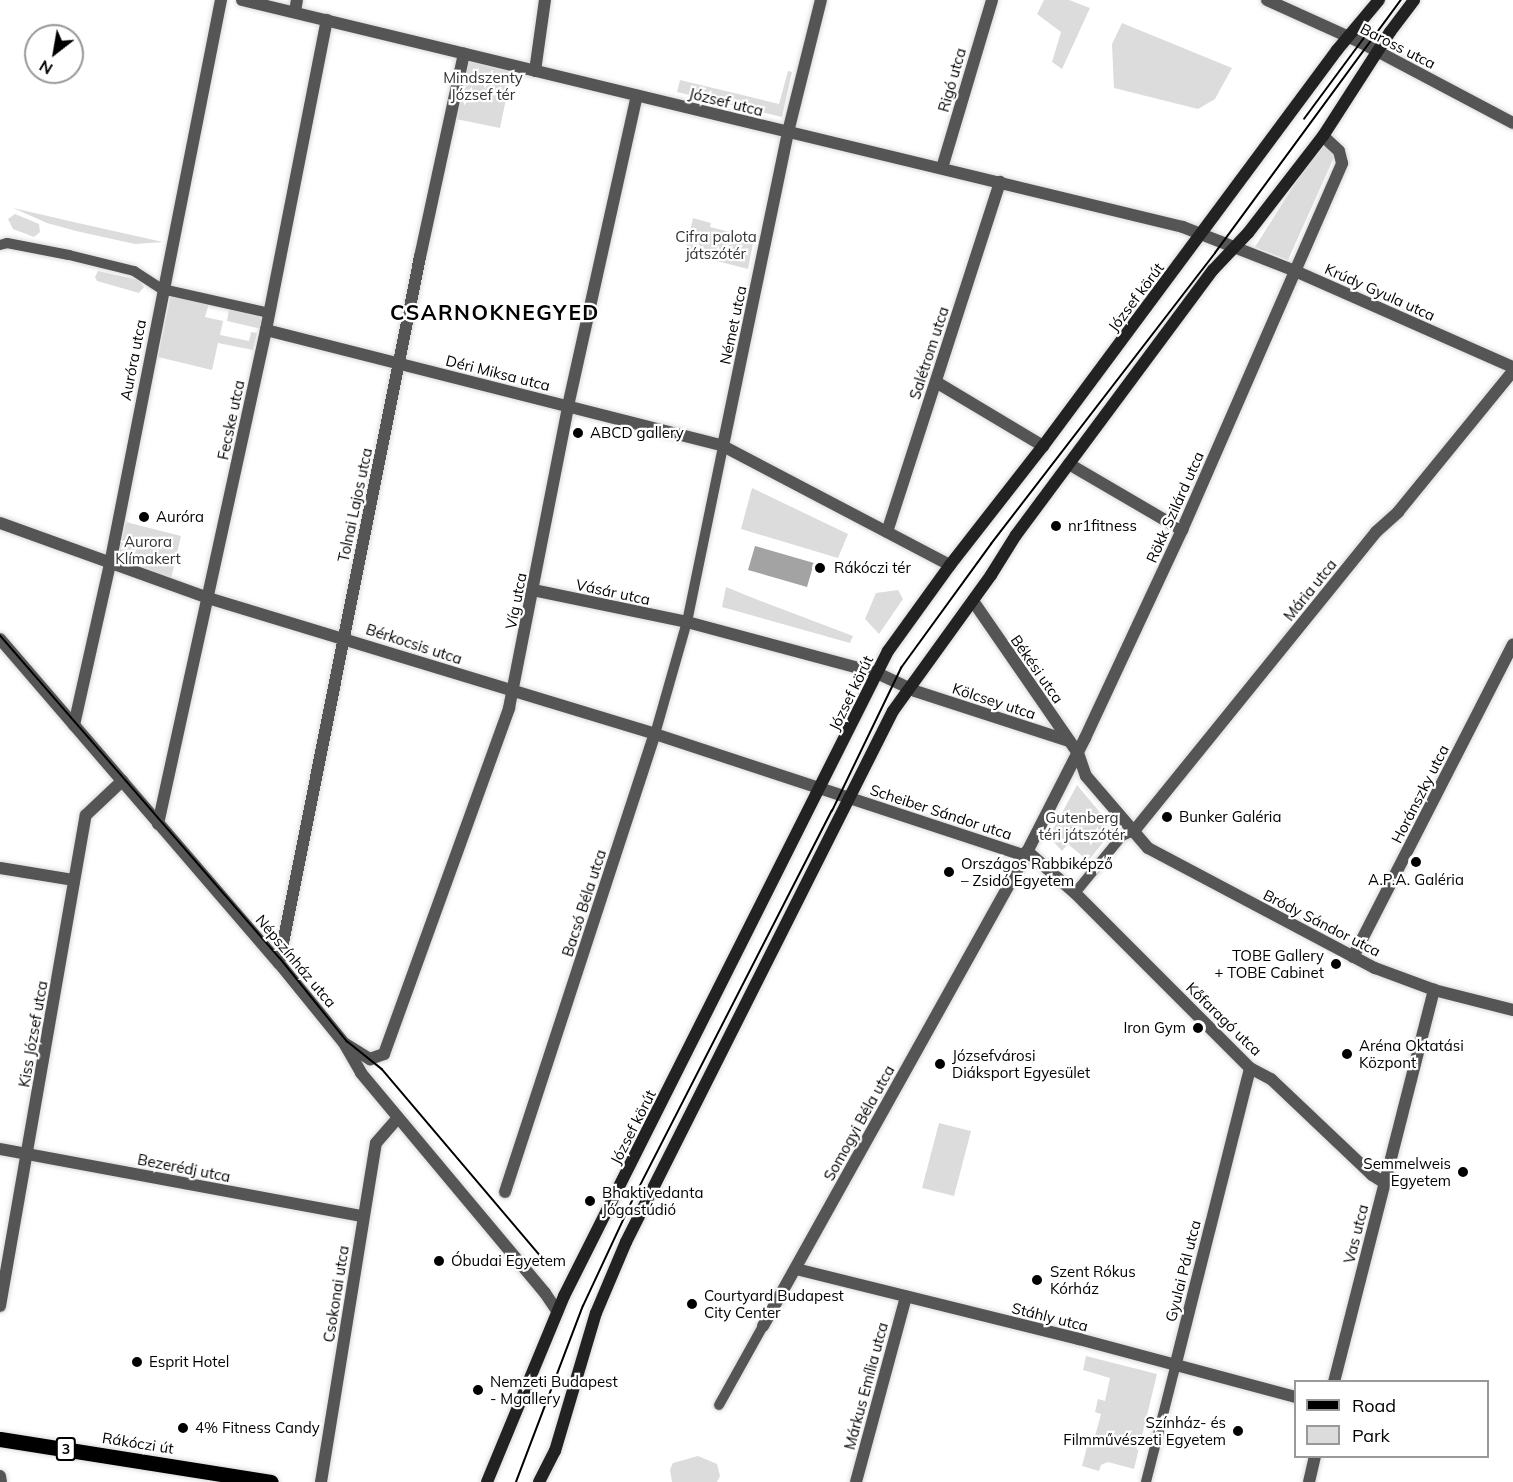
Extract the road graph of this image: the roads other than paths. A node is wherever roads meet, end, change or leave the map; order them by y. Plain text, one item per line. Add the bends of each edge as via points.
1 (220, 0) edge
2 (242, 0) edge
3 (545, 0) edge
4 (821, 0) edge
5 (992, 0) edge
6 (1267, 0) edge
7 (1379, 0) edge
8 (1414, 0) edge
9 (1286, 4) edge
10 (296, 6) edge
11 (327, 20) junction
12 (1349, 37) junction
13 (1377, 52) junction
14 (464, 54) junction
15 (535, 71) junction
16 (637, 96) junction
17 (1513, 123) edge
18 (788, 132) junction
19 (1323, 136) junction
20 (942, 168) junction
21 (1000, 182) junction
22 (1203, 233) junction
23 (0, 245) edge
24 (1234, 246) junction
25 (1295, 270) junction
26 (162, 289) junction
27 (269, 313) junction
28 (266, 330) junction
29 (399, 363) junction
30 (1513, 369) edge
31 (936, 382) junction
32 (568, 406) junction
33 (723, 446) junction
34 (1043, 446) junction
35 (1069, 464) junction
36 (0, 523) edge
37 (1182, 530) junction
38 (887, 532) junction
39 (110, 564) junction
40 (950, 566) junction
41 (533, 590) junction
42 (208, 598) junction
43 (973, 601) junction
44 (687, 622) junction
45 (343, 638) junction
46 (0, 639) edge
47 (1513, 645) edge
48 (876, 673) junction
49 (909, 689) junction
50 (514, 692) junction
51 (74, 725) junction
52 (655, 734) junction
53 (1069, 741) junction
54 (1078, 753) junction
55 (122, 781) junction
56 (820, 790) junction
57 (848, 798) junction
58 (158, 824) junction
59 (1134, 831) junction
60 (1026, 853) junction
61 (0, 868) edge
62 (73, 880) junction
63 (1075, 893) junction
64 (1353, 957) junction
65 (279, 963) junction
66 (1434, 990) junction
67 (1513, 1010) edge
68 (344, 1043) junction
69 (1250, 1068) junction
70 (398, 1118) junction
71 (0, 1149) edge
72 (28, 1154) junction
73 (1384, 1183) junction
74 (505, 1192) dead end
75 (363, 1216) junction
76 (796, 1269) junction
77 (906, 1297) junction
78 (0, 1306) edge
79 (557, 1311) junction
80 (764, 1326) joint
81 (1175, 1367) junction
82 (1335, 1380) edge
83 (1294, 1397) edge
84 (719, 1405) dead end
85 (0, 1439) edge
86 (1315, 1458) edge
87 (188, 1475) edge
88 (0, 1476) edge
89 (0, 1482) edge
90 (271, 1482) edge
91 (321, 1482) edge
92 (487, 1482) edge
93 (539, 1482) edge
94 (856, 1482) edge
95 (1146, 1482) edge
96 (1309, 1482) edge

1 - 26 street, Auróra utca
2 - 10 street, József utca
3 - 15 street
4 - 18 street, Német utca
5 - 20 street, Rigó utca
6 - 9 street, Baross utca
7 - 12 main road, József körút
8 - 13 main road
9 - 12 street, Baross utca
10 - 11 street, József utca
11 - 14 street, József utca
11 - 27 street, Fecske utca
12 - 13 street, Baross utca
12 - 22 main road, József körút
13 - 17 street, Baross utca
13 - 19 main road
14 - 15 street, József utca
14 - 29 street, Tolnai Lajos utca
15 - 16 street, József utca
16 - 18 street, József utca
16 - 32 street, Víg utca
18 - 20 street, József utca
18 - 33 street, Német utca
19 - 24 main road
19 - 25 street via 1339,151 1342,163
20 - 21 street, József utca
21 - 22 street, József utca
21 - 31 street, Salétrom utca
22 - 24 street, József utca
22 - 34 main road, József körút
23 - 26 street via 69,255 134,271
24 - 25 street, Krúdy Gyula utca
24 - 35 main road
25 - 30 street, Krúdy Gyula utca
25 - 37 street, Rökk Szilárd utca
26 - 27 street
26 - 39 street, Auróra utca
27 - 28 street, Fecske utca
28 - 29 street, Déri Miksa utca
28 - 42 street, Fecske utca
29 - 32 street, Déri Miksa utca
29 - 45 street, Tolnai Lajos utca
30 - 59 street, Mária utca
31 - 34 street
31 - 38 street, Salétrom utca
32 - 33 street, Déri Miksa utca
32 - 41 street, Víg utca
33 - 38 street
33 - 44 street
34 - 40 main road, József körút
35 - 37 street
35 - 43 main road
36 - 39 street, Bérkocsis utca
37 - 54 street, Rökk Szilárd utca
38 - 40 street
39 - 42 street, Bérkocsis utca
39 - 51 street, Auróra utca
40 - 48 main road, József körút
41 - 44 street, Vásár utca
41 - 50 street, Víg utca
42 - 45 street, Bérkocsis utca
42 - 58 street, Fecske utca
43 - 49 main road
43 - 53 street, Békési utca
44 - 48 street
44 - 52 street, Bacsó Béla utca
45 - 50 street, Bérkocsis utca
45 - 65 street, Tolnai Lajos utca
46 - 51 street, Népszínház utca
47 - 64 street, Horánszky utca
48 - 49 street, Kölcsey utca
48 - 56 main road, József körút
49 - 53 street, Kölcsey utca
49 - 57 main road via 893,711
50 - 52 street, Bérkocsis utca
50 - 68 street, Víg utca via 384,1054 370,1059
51 - 55 street, Népszínház utca
52 - 56 street, Bérkocsis utca
52 - 74 street, Bacsó Béla utca
53 - 54 street, Békési utca
54 - 59 street, Bródy Sándor utca via 1086,776
54 - 60 street, Rökk Szilárd utca
55 - 58 street, Népszínház utca
55 - 62 street, Kiss József utca via 86,815
56 - 57 street, Scheiber Sándor utca
56 - 79 main road, József körút
57 - 60 street, Scheiber Sándor utca
57 - 93 main road via 626,1242 596,1313 555,1451
58 - 65 street, Népszínház utca
59 - 63 street via 1122,836
59 - 64 street, Bródy Sándor utca via 1148,848 1172,862
60 - 63 street, Kőfaragó utca
60 - 76 street, Somogyi Béla utca
61 - 62 street
62 - 72 street, Kiss József utca
63 - 69 street, Kőfaragó utca
64 - 66 street, Bródy Sándor utca
65 - 68 street, Népszínház utca
66 - 67 street, Bródy Sándor utca
66 - 73 street, Vas utca
68 - 70 street, Népszínház utca via 361,1073
69 - 73 street, Kőfaragó utca via 1271,1079
69 - 81 street, Gyulai Pál utca
70 - 75 street, Csokonai utca via 376,1143
70 - 79 street, Népszínház utca
71 - 72 street, Bezerédj utca
72 - 75 street, Bezerédj utca
72 - 78 street, Kiss József utca
73 - 82 street, Vas utca
75 - 91 street, Csokonai utca
76 - 77 street, Stáhly utca
76 - 80 street, Somogyi Béla utca
77 - 81 street, Stáhly utca via 1099,1344
77 - 94 street, Márkus Emília utca
79 - 92 main road, József körút
80 - 84 street, Somogyi Béla utca
81 - 83 street, Stáhly utca
81 - 95 street, Gyulai Pál utca
85 - 87 main road, Rákóczi út / 3
86 - 96 street
87 - 90 main road, Rákóczi út / 3
88 - 89 street

